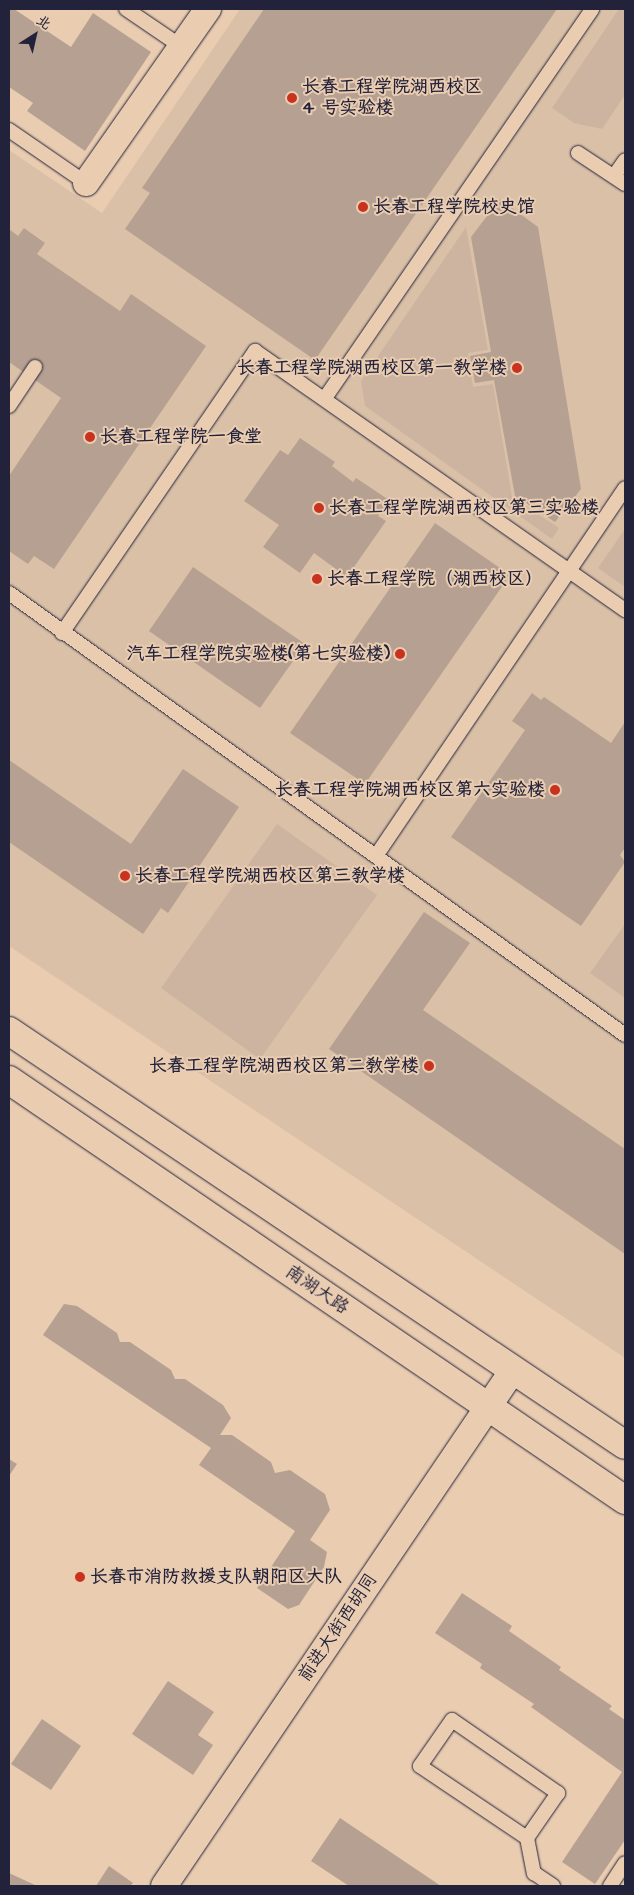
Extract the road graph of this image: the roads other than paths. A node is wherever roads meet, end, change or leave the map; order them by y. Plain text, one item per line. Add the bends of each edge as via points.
1 (126, 9) edge
2 (208, 9) edge
3 (592, 9) edge
4 (182, 47) junction
5 (9, 130) edge
6 (578, 153) dead end
7 (625, 160) edge
8 (620, 180) edge
9 (86, 183) joint
10 (35, 367) dead end
11 (326, 398) junction
12 (9, 406) edge
13 (625, 488) edge
14 (567, 570) junction
15 (9, 593) edge
16 (625, 610) edge
17 (62, 633) junction
18 (376, 856) junction
19 (9, 1032) edge
20 (625, 1035) edge
21 (11, 1087) edge
22 (513, 1370) junction
23 (488, 1406) junction
24 (625, 1445) edge
25 (625, 1500) edge
26 (527, 1838) junction
27 (625, 1864) edge
28 (164, 1886) edge
29 (553, 1886) edge
30 (610, 1886) edge

1 - 4 lane
2 - 4 street
3 - 11 lane
4 - 9 street
5 - 9 lane
6 - 8 lane
7 - 8 lane
10 - 12 lane
11 - 14 lane
11 - 17 lane via 255,351
13 - 14 lane
14 - 16 lane
14 - 18 lane
15 - 17 lane
17 - 18 lane
18 - 20 lane
19 - 22 main road
21 - 23 main road, 南湖大路
22 - 23 street, 前进大街西胡同
22 - 24 main road
23 - 25 main road, 南湖大路
23 - 28 street, 前进大街西胡同
26 - 26 lane via 558,1793 452,1720 420,1766
26 - 29 lane via 534,1873
27 - 30 lane

